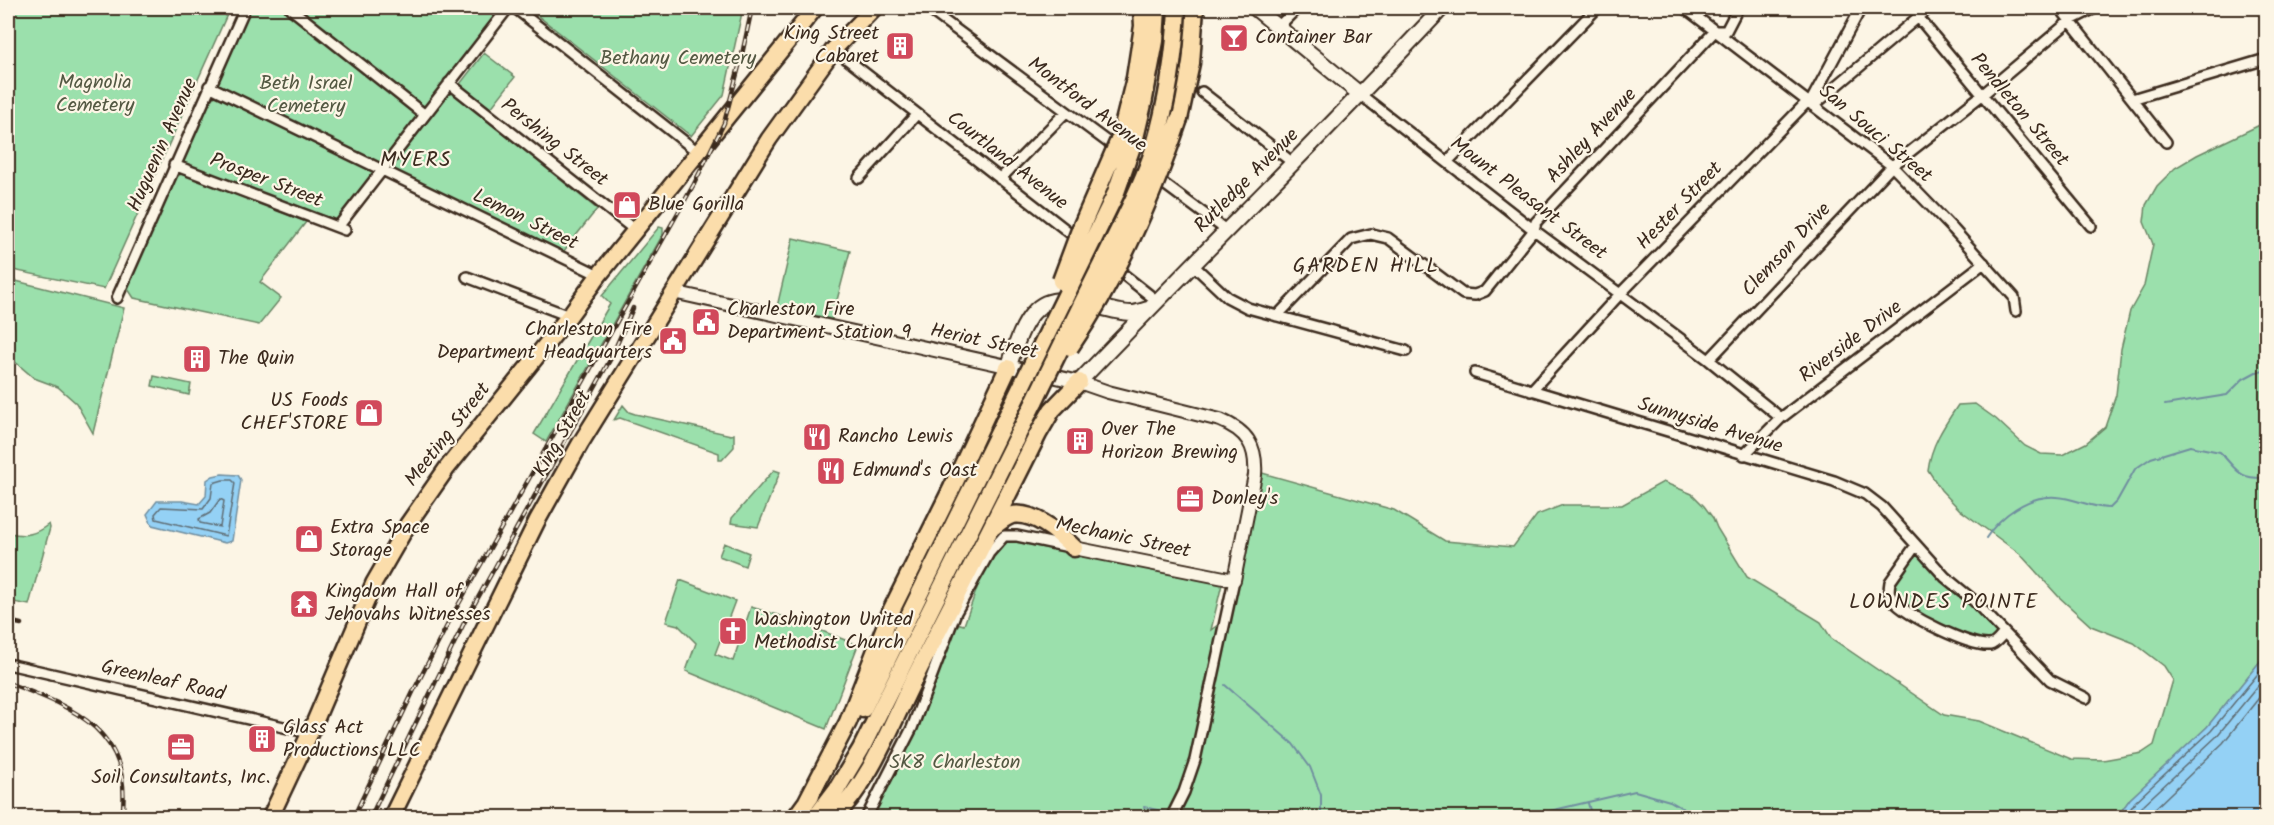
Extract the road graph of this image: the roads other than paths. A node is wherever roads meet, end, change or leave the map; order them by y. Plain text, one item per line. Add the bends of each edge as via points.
1 (245, 8) edge
2 (290, 8) edge
3 (508, 8) edge
4 (515, 8) edge
5 (815, 8) edge
6 (874, 8) edge
7 (927, 8) edge
8 (1142, 8) edge
9 (1157, 8) edge
10 (1177, 8) edge
11 (1195, 8) edge
12 (1255, 8) edge
13 (1297, 8) edge
14 (1442, 8) edge
15 (1597, 8) edge
16 (1685, 8) edge
17 (1738, 8) edge
18 (1861, 8) edge
19 (1929, 8) edge
20 (2060, 8) edge
21 (2095, 8) edge
22 (1918, 16) junction
23 (2071, 20) junction
24 (1279, 26) junction
25 (1715, 31) junction
26 (834, 49) junction
27 (2266, 59) edge
28 (449, 84) junction
29 (209, 86) junction
30 (1202, 92) dead end
31 (1361, 94) junction
32 (1982, 95) junction
33 (2132, 99) junction
34 (1810, 103) junction
35 (1066, 112) junction
36 (425, 114) junction
37 (917, 114) junction
38 (2166, 142) dead end
39 (699, 153) junction
40 (1447, 162) junction
41 (1293, 163) junction
42 (174, 165) junction
43 (1892, 166) junction
44 (382, 171) junction
45 (859, 178) dead end
46 (1000, 179) junction
47 (2091, 226) dead end
48 (1226, 230) junction
49 (1534, 230) junction
50 (636, 231) junction
51 (1984, 263) junction
52 (1192, 264) junction
53 (599, 275) junction
54 (467, 277) dead end
55 (674, 292) junction
56 (1620, 294) junction
57 (117, 298) dead end
58 (1153, 305) junction
59 (2016, 311) dead end
60 (569, 316) junction
61 (1277, 316) junction
62 (1406, 351) dead end
63 (1708, 360) junction
64 (1032, 361) junction
65 (1008, 368) junction
66 (1475, 374) dead end
67 (1079, 382) junction
68 (1531, 391) junction
69 (1035, 400) junction
70 (1781, 418) junction
71 (1744, 454) junction
72 (998, 532) junction
73 (1916, 545) junction
74 (1074, 548) joint
75 (1234, 580) junction
76 (2004, 633) junction
77 (8, 664) edge
78 (2086, 698) dead end
79 (310, 733) junction
80 (805, 814) edge
81 (270, 818) edge
82 (391, 818) edge
83 (833, 818) edge
84 (866, 818) edge
85 (1171, 818) edge

1 - 29 street, Huguenin Avenue
2 - 36 street
3 - 28 street
4 - 39 street
5 - 39 main road, Meeting Street
6 - 26 main road, King Street
7 - 35 street, Montford Avenue
8 - 64 highway, bridge via 1135,78 1120,138 1080,230
9 - 64 highway, bridge via 1150,70 1135,138 1114,195
10 - 69 highway, bridge via 1171,77 1152,154 1133,201
11 - 69 highway, bridge via 1191,63 1179,119 1158,182 1103,298
12 - 24 main road, Mount Pleasant Street
13 - 24 street
14 - 31 main road, Rutledge Avenue
15 - 40 street
16 - 25 street, San Souci Street
17 - 25 street, Ashley Avenue via 1726,31
18 - 34 street
19 - 22 street, Hester Street
20 - 23 street
21 - 23 street, Clemson Drive
22 - 32 street, Pendleton Street
22 - 34 street, Hester Street
23 - 32 street, Clemson Drive
23 - 33 street
24 - 31 main road, Mount Pleasant Street
25 - 34 street, San Souci Street
25 - 49 street, Ashley Avenue via 1536,222
26 - 37 street, Courtland Avenue
26 - 55 main road, King Street via 769,139
27 - 33 street
28 - 36 street
28 - 50 street, Pershing Street
29 - 42 street, Huguenin Avenue
29 - 44 street, Lemon Street
30 - 41 street
31 - 40 street, Mount Pleasant Street
31 - 41 main road, Rutledge Avenue
32 - 43 street, Clemson Drive
32 - 47 street, Pendleton Street
33 - 38 street
34 - 43 street, San Souci Street
34 - 56 street, Hester Street
35 - 46 street
35 - 48 street, Montford Avenue
36 - 44 street
37 - 45 street
37 - 46 street, Courtland Avenue
39 - 50 main road, Meeting Street
40 - 49 street, Mount Pleasant Street
41 - 48 main road, Rutledge Avenue
42 - 44 street, Prosper Street via 342,229
42 - 57 street, Huguenin Avenue
43 - 51 street, San Souci Street
43 - 63 street, Clemson Drive
44 - 53 street, Lemon Street
46 - 58 street, Courtland Avenue
48 - 52 main road, Rutledge Avenue
49 - 56 street, Mount Pleasant Street
49 - 61 street, Ashley Avenue via 1490,287 1475,295 1459,291 1388,238 1360,235 1347,242
50 - 53 main road, Meeting Street
51 - 59 street, San Souci Street via 2014,297
51 - 70 street, Riverside Drive
52 - 58 main road, Rutledge Avenue
52 - 61 street via 1227,297
53 - 60 main road, Meeting Street
54 - 60 street
55 - 65 street, Heriot Street
55 - 82 main road, King Street via 537,521
56 - 63 street, Mount Pleasant Street
56 - 68 street, Hester Street
58 - 65 main road via 1132,313 1073,300 1049,302 1029,318
58 - 67 main road, Rutledge Avenue
60 - 79 main road, Meeting Street via 447,468 408,524 374,583
61 - 62 street
63 - 70 street, Mount Pleasant Street
64 - 80 highway, bridge via 847,742
65 - 67 street, Heriot Street
65 - 80 highway via 892,609 848,722
66 - 68 street, Sunnyside Avenue
67 - 72 highway via 1052,410 1038,434
67 - 75 street, Heriot Street via 1220,420 1245,435 1256,459 1255,475
68 - 71 street, Sunnyside Avenue
69 - 80 highway via 861,750 837,789
70 - 71 street, Riverside Drive
71 - 73 street, Sunnyside Avenue via 1865,494
72 - 74 highway via 1011,516 1023,516 1041,523
72 - 83 highway via 913,681 871,770
72 - 84 street via 956,612 912,728
73 - 76 street, Sunnyside Avenue
73 - 76 street via 1890,582 1893,601 1943,632 1977,643 1989,645
74 - 75 street, Mechanic Street
75 - 85 street via 1195,760
76 - 78 street, Sunnyside Avenue via 2050,680
77 - 79 street, Greenleaf Road
79 - 81 main road, Meeting Street

